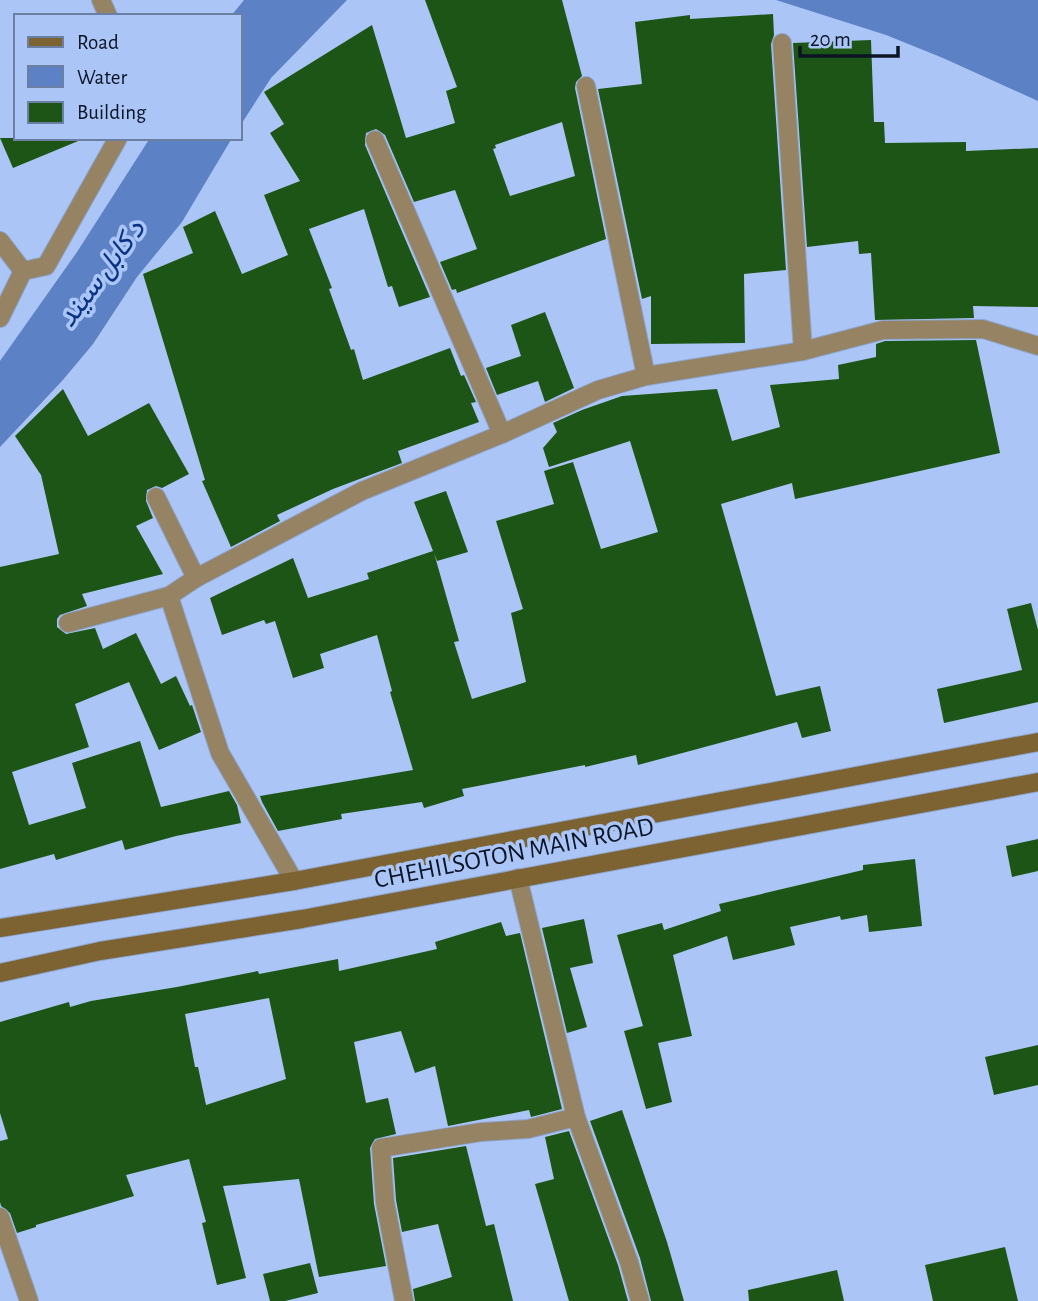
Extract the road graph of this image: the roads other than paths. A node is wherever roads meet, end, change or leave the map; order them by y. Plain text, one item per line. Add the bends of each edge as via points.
1 (782, 43) dead end
2 (586, 86) dead end
3 (117, 140) edge
4 (375, 140) dead end
5 (0, 241) edge
6 (23, 271) junction
7 (0, 318) edge
8 (1038, 346) edge
9 (803, 351) junction
10 (646, 376) junction
11 (502, 434) junction
12 (156, 497) dead end
13 (196, 578) junction
14 (169, 596) junction
15 (68, 624) dead end
16 (1038, 742) edge
17 (1038, 782) edge
18 (518, 878) junction
19 (294, 881) junction
20 (0, 928) edge
21 (0, 973) edge
22 (576, 1117) junction
23 (0, 1217) edge
24 (6, 1256) edge
25 (29, 1301) edge
26 (404, 1301) edge
27 (639, 1301) edge

1 - 9 street
2 - 10 street
3 - 6 street via 46,266
4 - 11 street
5 - 6 street
6 - 7 street
8 - 9 street via 983,329 883,330
9 - 10 street
10 - 11 street via 598,390
11 - 13 street via 362,491
12 - 13 street
13 - 14 street
14 - 15 street
14 - 19 street via 220,753
16 - 19 main road, CHEHILSOTON MAIN ROAD
17 - 18 main road, CHEHILSOTON MAIN ROAD
18 - 21 main road, CHEHILSOTON MAIN ROAD via 100,951
18 - 22 street
19 - 20 main road, CHEHILSOTON MAIN ROAD
22 - 26 street via 528,1129 381,1147 384,1202
22 - 27 street
23 - 24 street
24 - 25 street

